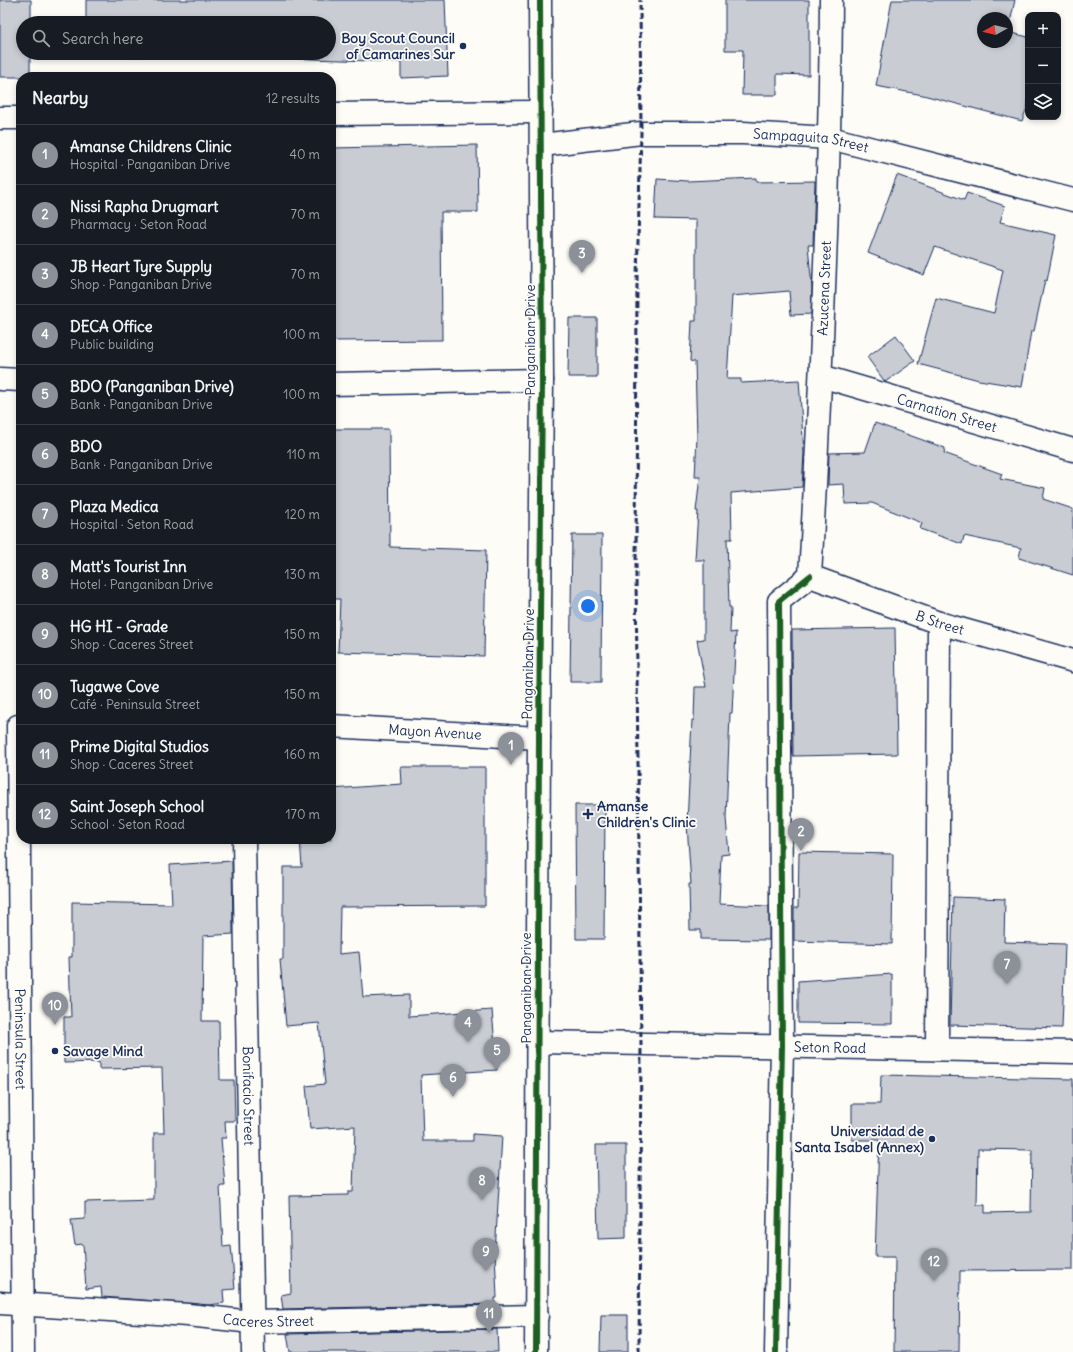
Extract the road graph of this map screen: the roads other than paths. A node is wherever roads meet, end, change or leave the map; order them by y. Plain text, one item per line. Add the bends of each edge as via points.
1 (540, 0) edge
2 (831, 0) edge
3 (541, 112) junction
4 (336, 114) edge
5 (0, 118) edge
6 (16, 118) edge
7 (830, 138) junction
8 (542, 145) junction
9 (1073, 200) edge
10 (821, 376) junction
11 (0, 379) edge
12 (16, 380) edge
13 (542, 380) junction
14 (336, 384) edge
15 (1073, 450) edge
16 (810, 576) junction
17 (939, 623) junction
18 (1073, 661) edge
19 (13, 726) edge
20 (336, 726) edge
21 (539, 738) junction
22 (244, 844) edge
23 (538, 1042) junction
24 (782, 1046) junction
25 (937, 1049) junction
26 (1073, 1052) edge
27 (0, 1303) edge
28 (22, 1306) junction
29 (537, 1316) junction
30 (252, 1322) junction
31 (23, 1352) edge
32 (253, 1352) edge
33 (536, 1352) edge
34 (776, 1352) edge

1 - 3 street, Panganiban Drive
2 - 7 street, Azucena Street
3 - 4 street
3 - 8 street, Panganiban Drive
5 - 6 street
7 - 8 street, Sampaguita Street via 743,132 641,133
7 - 9 street, Sampaguita Street
7 - 10 street, Azucena Street
8 - 13 street, Panganiban Drive
10 - 15 street, Carnation Street
10 - 16 street, Azucena Street
11 - 12 street
13 - 14 street
13 - 21 street, Panganiban Drive
16 - 17 street, B Street
16 - 24 street via 779,601
17 - 18 street, B Street
17 - 25 street
19 - 28 street, Peninsula Street
20 - 21 street, Mayon Avenue
21 - 23 street, Panganiban Drive
22 - 30 street, Bonifacio Street
23 - 24 street, Seton Road
23 - 29 street, Panganiban Drive
24 - 25 street, Seton Road
24 - 34 street
25 - 26 street, Seton Road
27 - 28 street, Caceres Street
28 - 30 street, Caceres Street via 188,1315
28 - 31 street, Peninsula Street
29 - 30 street, Caceres Street
29 - 33 street, Panganiban Drive
30 - 32 street, Bonifacio Street

